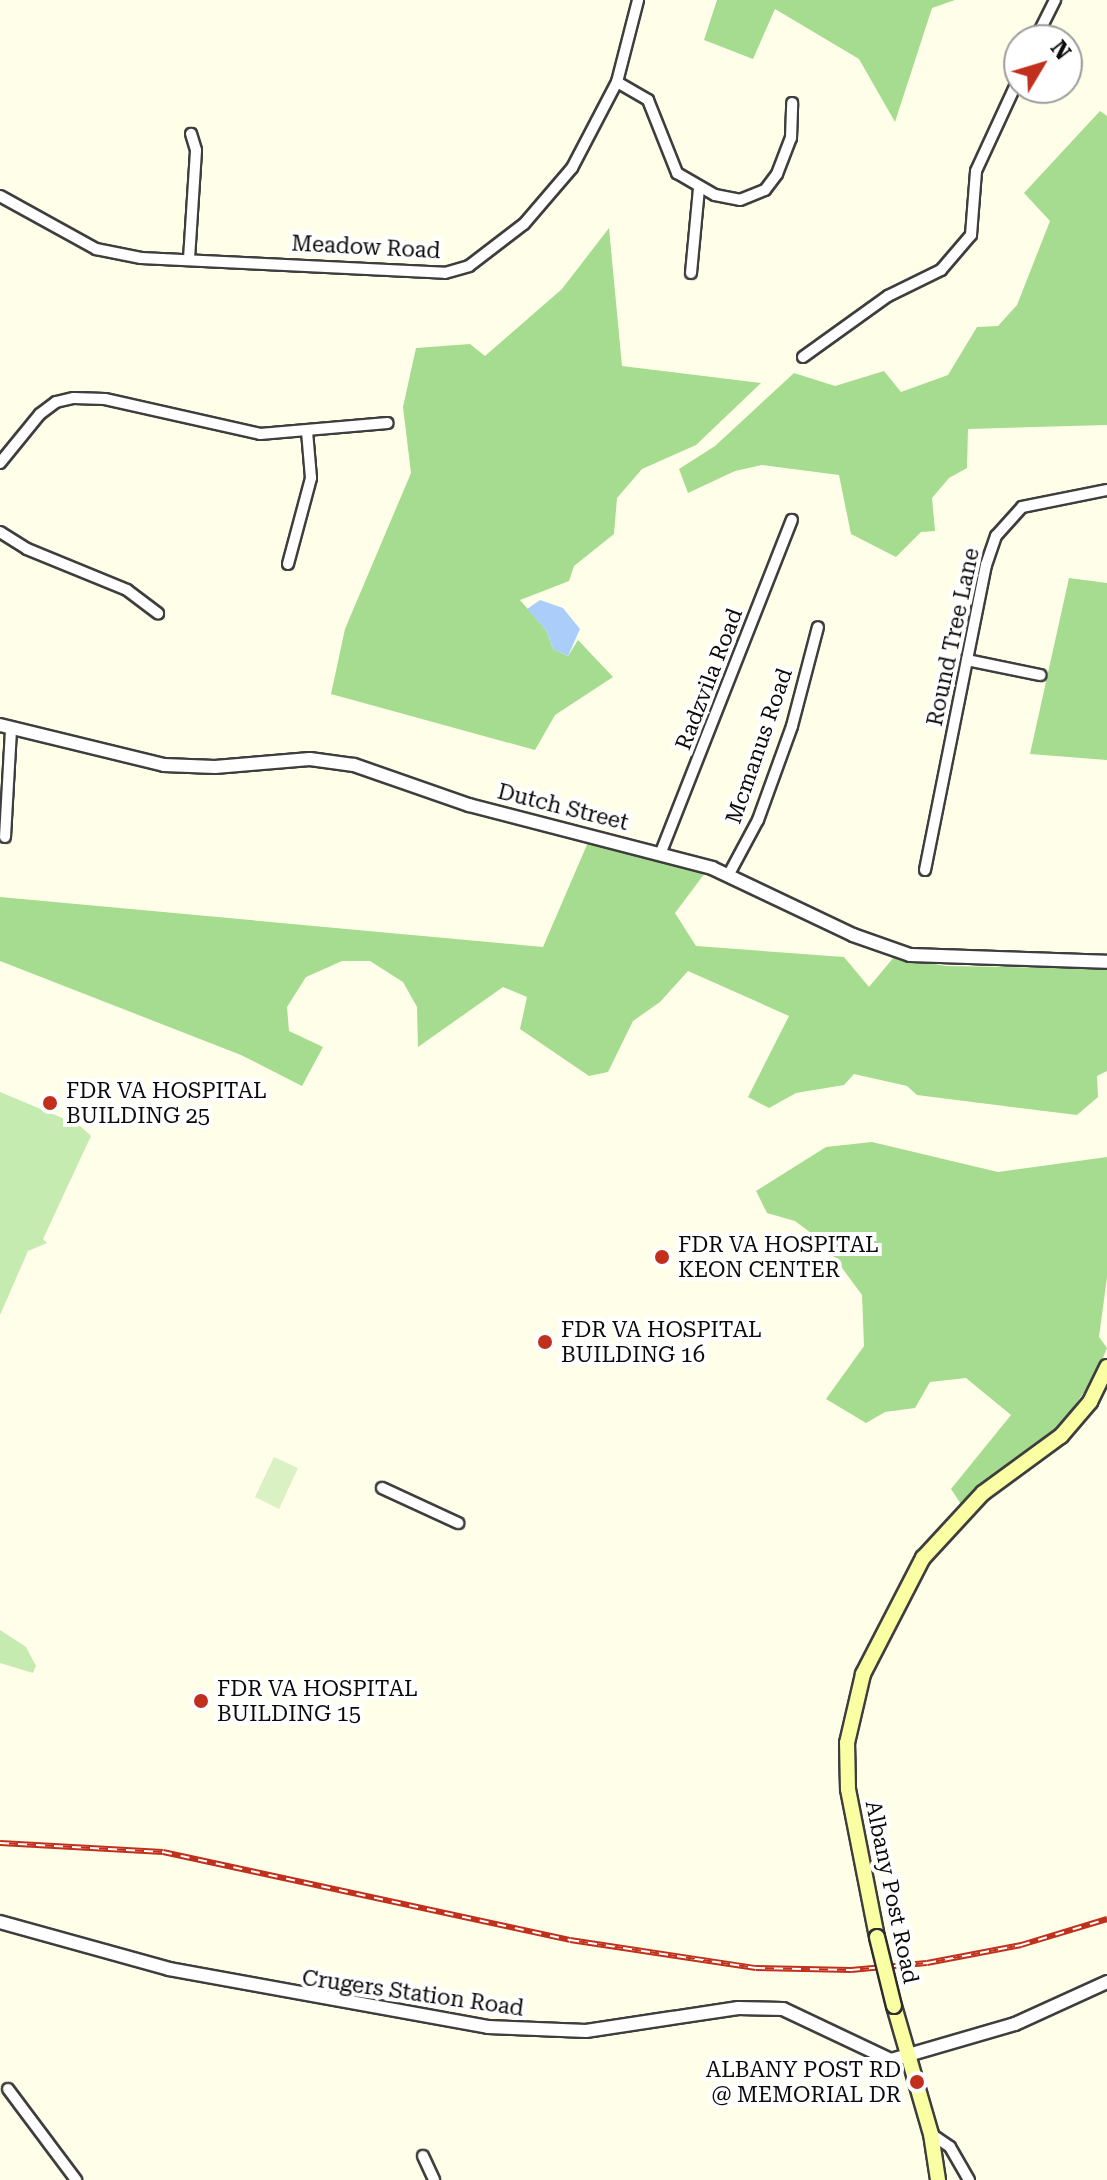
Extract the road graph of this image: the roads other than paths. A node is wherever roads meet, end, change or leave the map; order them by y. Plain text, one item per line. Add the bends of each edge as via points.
1 (638, 0) edge
2 (1055, 0) edge
3 (1043, 24) edge
4 (617, 82) junction
5 (792, 103) dead end
6 (1006, 104) edge
7 (191, 134) dead end
8 (699, 188) junction
9 (0, 196) edge
10 (189, 259) junction
11 (691, 273) dead end
12 (803, 357) dead end
13 (388, 423) dead end
14 (307, 431) junction
15 (0, 463) edge
16 (1107, 490) edge
17 (792, 520) dead end
18 (0, 532) edge
19 (288, 564) dead end
20 (158, 613) dead end
21 (818, 627) dead end
22 (967, 660) junction
23 (1040, 675) dead end
24 (5, 726) edge
25 (5, 837) dead end
26 (661, 852) junction
27 (925, 870) dead end
28 (729, 874) junction
29 (1107, 962) edge
30 (1107, 1367) edge
31 (382, 1488) dead end
32 (458, 1523) dead end
33 (0, 1922) edge
34 (1107, 1982) edge
35 (910, 2055) junction
36 (8, 2089) dead end
37 (931, 2134) junction
38 (423, 2156) dead end
39 (76, 2180) edge
40 (434, 2180) edge
41 (938, 2180) edge
42 (969, 2180) edge

1 - 4 street, Meadow Road
2 - 3 street
4 - 8 street via 648,100 677,173
4 - 10 street, Meadow Road via 556,190 524,224 469,266 445,273
5 - 8 street via 791,138 771,185 740,200
6 - 12 street via 976,171 971,235 953,257
7 - 10 street via 196,150
8 - 11 street
9 - 10 street, Meadow Road via 96,249 141,258
13 - 14 street via 333,424
14 - 15 street via 260,434 105,399 74,398 56,402 40,414
14 - 19 street via 311,478
16 - 22 street, Round Tree Lane via 1035,502 1014,514 996,536 986,565
17 - 26 street, Radzvila Road
18 - 20 street via 27,549 127,590
21 - 28 street, Mcmanus Road via 782,754 758,820
22 - 23 street
22 - 27 street, Round Tree Lane
24 - 25 street
24 - 26 street, Dutch Street via 164,765 336,761 469,805
26 - 28 street, Dutch Street
28 - 29 street, Dutch Street via 853,935 910,955
30 - 35 main road, Albany Post Road, bridge via 1090,1402 1061,1436 983,1493 923,1558 863,1674 847,1743 848,1789 877,1937
31 - 32 street
33 - 35 street, Crugers Station Road via 237,1984 488,2027 586,2031 765,2007 813,2019 878,2058
34 - 35 street, Crugers Station Road via 1015,2024
35 - 37 main road, Albany Post Road
36 - 39 street
37 - 41 main road, Albany Post Road
37 - 42 street via 950,2147
38 - 40 street

